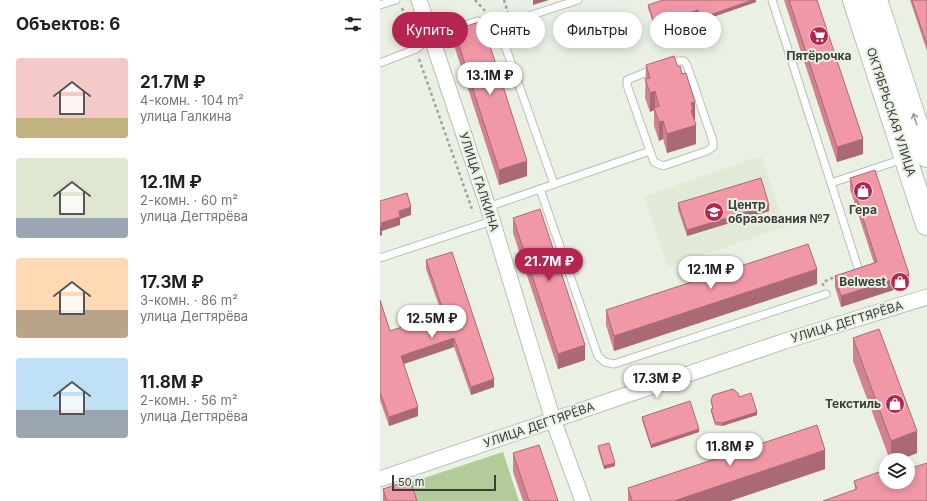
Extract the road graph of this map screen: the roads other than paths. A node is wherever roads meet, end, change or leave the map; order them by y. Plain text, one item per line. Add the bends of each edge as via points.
1 (396, 0) edge
2 (419, 0) edge
3 (578, 0) edge
4 (772, 0) edge
5 (854, 0) edge
6 (876, 0) edge
7 (380, 5) edge
8 (423, 12) edge
9 (541, 12) edge
10 (417, 48) edge
11 (435, 48) edge
12 (506, 48) edge
13 (380, 63) edge
14 (650, 151) junction
15 (927, 156) edge
16 (906, 158) junction
17 (831, 183) junction
18 (554, 184) junction
19 (540, 189) junction
20 (490, 214) junction
21 (927, 224) edge
22 (380, 258) edge
23 (858, 268) edge
24 (826, 294) dead end
25 (927, 297) edge
26 (553, 420) junction
27 (380, 479) edge
28 (583, 501) edge

1 - 7 lane
2 - 8 street, УЛИЦА ГАЛКИНА
3 - 9 lane
4 - 17 lane
5 - 16 main road, ОКТЯБРЬСКАЯ УЛИЦА
15 -> 6 main road, ОКТЯБРЬСКАЯ УЛИЦА
10 - 13 lane
11 - 20 street, УЛИЦА ГАЛКИНА
12 - 18 lane
14 - 14 lane via 627,80 684,61 713,146 708,151 663,166 654,162
14 - 18 lane
16 - 17 lane
16 - 21 main road, ОКТЯБРЬСКАЯ УЛИЦА
17 - 23 lane
18 - 19 lane
19 - 20 lane
19 - 24 lane via 598,356 605,362 614,364
20 - 22 lane
20 - 26 street, УЛИЦА ГАЛКИНА
25 - 26 street, УЛИЦА ДЕГТЯРЁВА via 785,341
26 - 27 street, УЛИЦА ДЕГТЯРЁВА
26 - 28 street, УЛИЦА ГАЛКИНА

